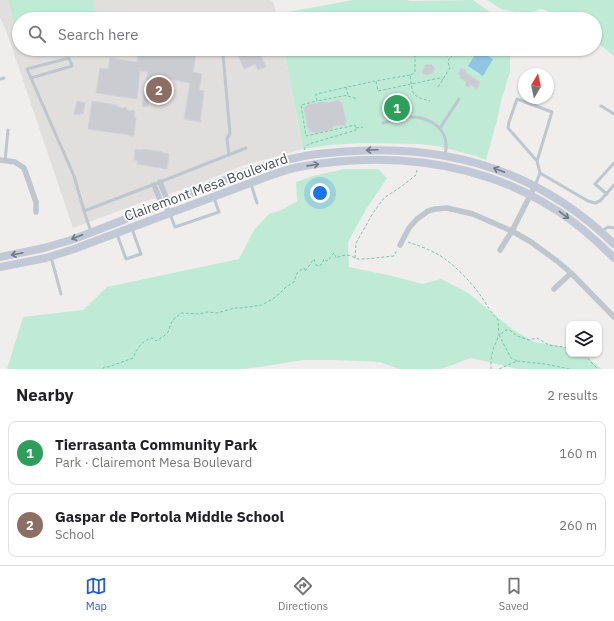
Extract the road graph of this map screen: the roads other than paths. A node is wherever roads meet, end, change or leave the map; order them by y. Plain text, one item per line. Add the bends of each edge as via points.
1 (224, 56) edge
2 (4, 78) dead end
3 (31, 78) junction
4 (0, 79) edge
5 (459, 99) dead end
6 (601, 106) dead end
7 (614, 114) edge
8 (383, 122) dead end
9 (440, 128) junction
10 (8, 130) dead end
11 (246, 148) dead end
12 (229, 155) junction
13 (445, 155) junction
14 (2, 160) edge
15 (537, 161) junction
16 (429, 163) junction
17 (614, 163) edge
18 (540, 174) junction
19 (160, 182) junction
20 (250, 183) junction
21 (154, 185) junction
22 (614, 185) edge
23 (535, 186) junction
24 (606, 194) junction
25 (530, 195) junction
26 (213, 196) junction
27 (165, 203) junction
28 (257, 203) dead end
29 (84, 211) junction
30 (36, 212) dead end
31 (170, 212) junction
32 (131, 227) junction
33 (614, 228) edge
34 (512, 231) junction
35 (91, 232) junction
36 (601, 232) junction
37 (117, 233) junction
38 (402, 243) road end
39 (614, 244) edge
40 (500, 250) dead end
41 (0, 257) edge
42 (51, 257) junction
43 (614, 258) edge
44 (0, 267) edge
45 (571, 273) junction
46 (554, 289) dead end
47 (61, 294) dead end
48 (614, 317) edge

1 - 12 lane via 230,133 227,139
2 - 4 lane
3 - 3 lane via 27,70 69,58 72,66
3 - 29 lane via 74,176
5 - 9 lane
6 - 7 lane
8 - 9 lane via 415,117
9 - 13 lane via 447,145
10 - 14 lane
11 - 12 lane
12 - 19 lane
13 - 16 main road via 438,162
23 -> 13 main road, Clairemont Mesa Boulevard via 492,167
13 -> 27 main road, Clairemont Mesa Boulevard via 389,149 315,154 251,170
14 - 30 street via 15,162 24,168 36,202
15 - 15 lane via 508,128 517,99 552,112
15 - 18 lane
20 -> 16 main road, Clairemont Mesa Boulevard via 298,167 325,163 361,160
16 - 25 main road, Clairemont Mesa Boulevard via 489,177
17 - 24 lane via 595,184
18 - 23 lane
18 - 24 lane via 588,201 595,203
19 - 21 lane
19 - 27 street via 166,197
20 - 26 main road, Clairemont Mesa Boulevard
20 - 28 lane
21 - 27 street via 160,200
21 - 29 lane
22 - 24 lane
23 - 25 street
23 - 36 main road, Clairemont Mesa Boulevard via 566,205
25 - 34 street
25 -> 43 main road, Clairemont Mesa Boulevard via 560,212
26 - 31 main road, Clairemont Mesa Boulevard
26 - 31 lane via 219,212 175,227
27 - 31 street
27 - 35 main road, Clairemont Mesa Boulevard
29 - 35 lane
31 - 32 main road, Clairemont Mesa Boulevard
32 - 37 main road, Clairemont Mesa Boulevard
32 - 37 lane via 141,254 126,259
33 - 36 lane via 608,227
34 - 38 street via 473,214 447,208 435,209 417,219 409,228
34 - 40 street
34 - 45 street via 531,242
35 -> 41 main road, Clairemont Mesa Boulevard via 44,248
36 - 39 main road, Clairemont Mesa Boulevard
37 - 42 main road, Clairemont Mesa Boulevard
42 - 44 main road, Clairemont Mesa Boulevard
42 - 47 lane
45 - 46 street
45 - 48 street

